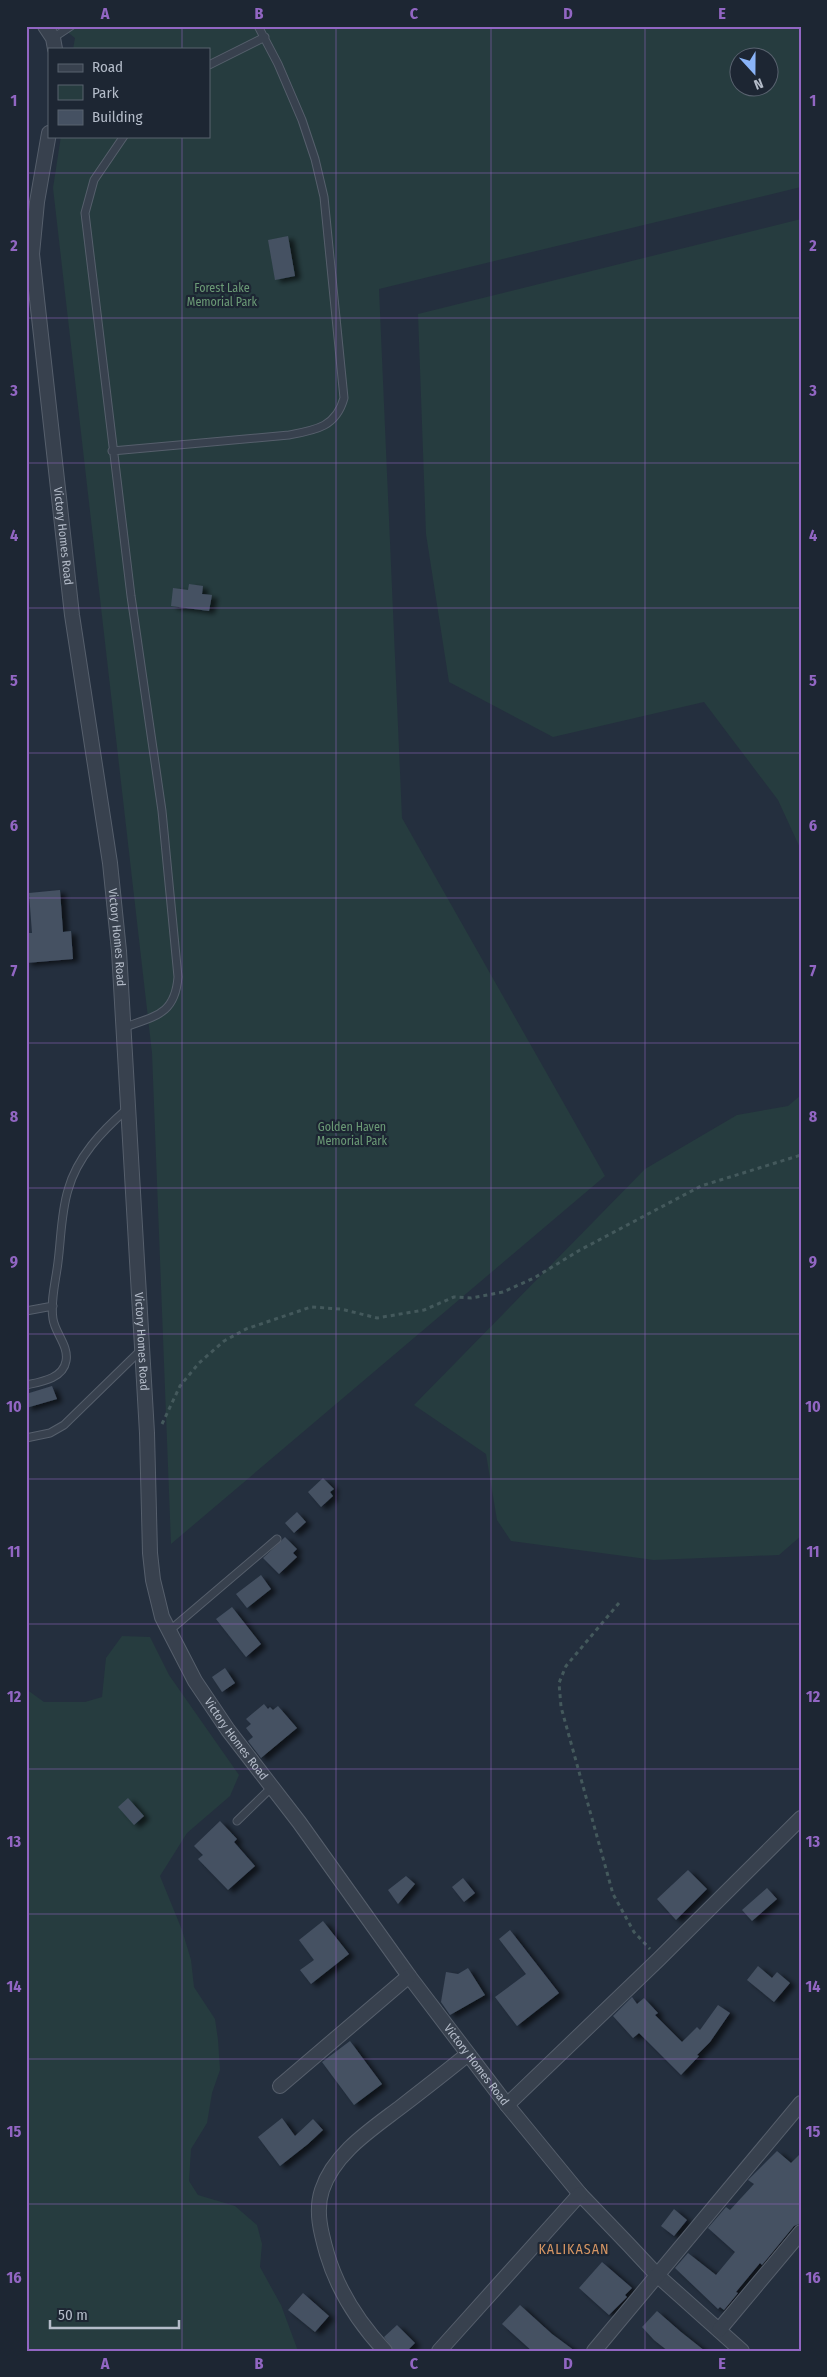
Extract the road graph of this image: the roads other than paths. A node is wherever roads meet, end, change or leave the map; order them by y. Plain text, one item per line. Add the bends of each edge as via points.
1 (71, 26) edge
2 (258, 26) edge
3 (265, 37) junction
4 (51, 38) edge
5 (210, 64) edge
6 (48, 138) edge
7 (123, 138) edge
8 (112, 451) junction
9 (125, 1027) junction
10 (129, 1107) junction
11 (53, 1306) junction
12 (26, 1311) edge
13 (141, 1350) junction
14 (26, 1385) edge
15 (26, 1438) edge
16 (277, 1539) dead end
17 (169, 1632) junction
18 (272, 1787) junction
19 (801, 1818) edge
20 (237, 1820) dead end
21 (409, 1976) junction
22 (468, 2054) junction
23 (280, 2086) dead end
24 (801, 2103) edge
25 (507, 2105) junction
26 (580, 2194) junction
27 (801, 2232) edge
28 (657, 2275) junction
29 (719, 2330) junction
30 (385, 2351) edge
31 (438, 2351) edge
32 (594, 2351) edge
33 (742, 2351) edge

1 - 4 lane
2 - 3 lane
3 - 5 lane
3 - 8 lane via 302,120 324,197 344,398 340,412 329,423 290,435
6 - 9 street, Victory Homes Road via 33,230 35,290 73,624 110,863
7 - 8 lane via 94,180 85,213
8 - 9 lane via 162,811 178,976 177,992 171,1004 160,1014
9 - 10 street, Victory Homes Road
10 - 11 lane via 104,1130 76,1169 68,1190
10 - 13 street, Victory Homes Road
11 - 12 lane
11 - 14 lane via 52,1318 66,1362 55,1377
13 - 15 lane via 64,1426
13 - 17 street, Victory Homes Road via 150,1553 158,1601
16 - 17 lane
17 - 18 street, Victory Homes Road via 195,1681
18 - 20 lane
18 - 21 street, Victory Homes Road
19 - 25 street
21 - 22 street, Victory Homes Road
21 - 23 street
22 - 25 street, Victory Homes Road
22 - 30 street via 359,2140 328,2174 322,2192 318,2213 323,2239 342,2294 355,2316
24 - 28 street
25 - 26 street, Victory Homes Road
26 - 28 street, Victory Homes Road
26 - 31 street
27 - 29 street
28 - 29 street, Victory Homes Road
28 - 32 street
29 - 33 street, Victory Homes Road

